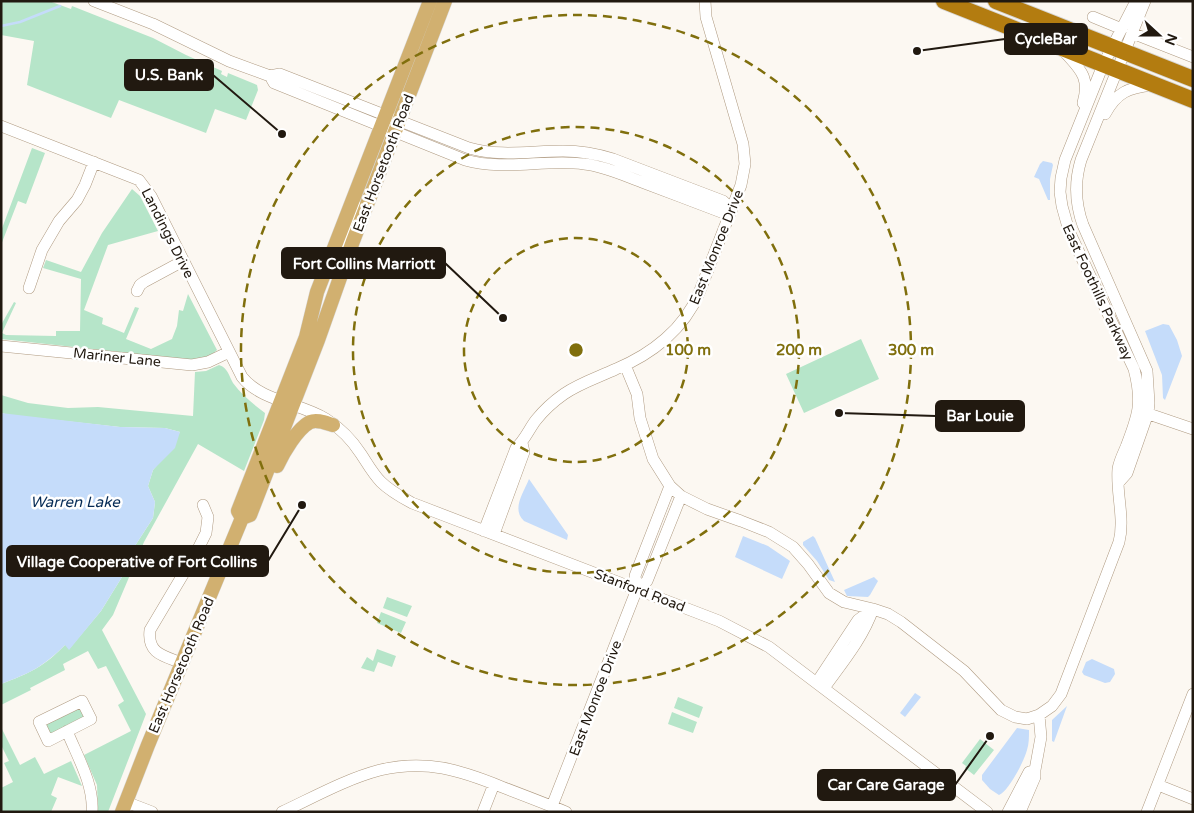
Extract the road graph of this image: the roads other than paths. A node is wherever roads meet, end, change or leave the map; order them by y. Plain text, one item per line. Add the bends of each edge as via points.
1 (94, 1) edge
2 (430, 1) edge
3 (446, 1) edge
4 (705, 1) edge
5 (944, 1) edge
6 (996, 1) edge
7 (1136, 1) edge
8 (1145, 1) edge
9 (1093, 17) dead end
10 (1127, 31) junction
11 (1062, 49) junction
12 (1118, 50) junction
13 (1193, 56) edge
14 (1110, 68) junction
15 (1193, 79) edge
16 (1154, 85) junction
17 (1193, 100) edge
18 (1082, 116) junction
19 (390, 123) junction
20 (1, 126) edge
21 (1094, 129) junction
22 (94, 162) junction
23 (356, 194) junction
24 (732, 210) junction
25 (333, 251) junction
26 (348, 254) junction
27 (183, 261) junction
28 (29, 288) dead end
29 (137, 291) dead end
30 (332, 298) junction
31 (1, 346) edge
32 (229, 352) junction
33 (626, 365) junction
34 (287, 402) junction
35 (1143, 412) junction
36 (333, 424) junction
37 (1193, 429) edge
38 (670, 486) junction
39 (681, 496) junction
40 (203, 505) dead end
41 (246, 516) junction
42 (489, 532) junction
43 (637, 589) junction
44 (873, 609) junction
45 (182, 663) junction
46 (820, 685) junction
47 (1193, 694) edge
48 (1039, 715) junction
49 (67, 731) dead end
50 (1034, 770) junction
51 (494, 784) junction
52 (1158, 785) junction
53 (1193, 799) edge
54 (552, 806) junction
55 (124, 807) edge
56 (92, 812) edge
57 (152, 812) edge
58 (282, 812) edge
59 (483, 812) edge
60 (566, 812) edge
61 (987, 812) edge
62 (1008, 812) edge
63 (1020, 812) edge
64 (1147, 812) edge

1 - 19 street via 153,24 211,53 270,76 280,74
2 - 19 main road, East Horsetooth Road
3 - 19 main road, East Horsetooth Road
4 - 24 street, East Monroe Drive via 706,17 744,155 744,174
5 - 11 highway
6 - 12 highway
7 - 10 street
8 - 10 street
9 - 10 street
10 - 12 street, East Foothills Parkway
10 - 13 street
11 - 14 highway
11 - 18 street via 1081,70 1085,81
12 - 14 street, East Foothills Parkway
12 - 15 highway
14 - 16 highway
14 - 18 street, East Foothills Parkway
14 - 21 street, East Foothills Parkway
16 - 17 highway
16 - 21 street via 1135,87 1120,94
18 - 35 street, East Foothills Parkway via 1063,167 1062,206 1069,231 1134,369
19 - 23 main road, East Horsetooth Road
19 - 24 street via 466,160 483,164 556,162 600,167 721,212
19 - 26 main road, East Horsetooth Road
20 - 22 street, Landings Drive
21 - 35 street, East Foothills Parkway via 1078,170 1077,204 1083,225 1147,371 1149,403
22 - 27 street, Landings Drive via 133,177 145,186
22 - 28 street via 77,200 46,242
23 - 25 main road, East Horsetooth Road
23 - 26 street via 355,212 346,236
24 - 33 street, East Monroe Drive via 691,309 664,342
25 - 30 street via 339,262 329,288
25 - 34 main road, East Horsetooth Road via 317,292
26 - 30 main road, East Horsetooth Road
27 - 29 street via 144,282
27 - 32 street, Landings Drive
30 - 34 main road, East Horsetooth Road via 318,340
31 - 32 street, Mariner Lane via 192,365
32 - 34 street, Landings Drive via 247,383 258,392
33 - 38 street via 637,394 645,438 653,459
33 - 42 street, East Monroe Drive via 581,384 557,399 536,420 516,448
34 - 36 street, Stanford Road
34 - 41 main road, East Horsetooth Road
35 - 37 street
35 - 48 street, East Foothills Parkway via 1118,468 1122,529 1119,542 1061,694
36 - 41 main road via 316,421 303,427 280,459 258,511
36 - 42 street, Stanford Road via 354,444 380,481 394,493
38 - 39 street
38 - 43 street, East Monroe Drive via 635,576
39 - 43 street, East Monroe Drive via 647,581
39 - 44 street via 707,510 780,538 800,554 829,594 844,602
40 - 45 street via 208,517 206,533 149,637 161,655
41 - 45 main road, East Horsetooth Road
42 - 43 street, Stanford Road
43 - 46 street, Stanford Road via 719,621 769,647
43 - 54 street, East Monroe Drive
44 - 46 street via 859,619
44 - 48 street via 901,622 944,654 1001,710 1027,719
45 - 55 main road, East Horsetooth Road
46 - 61 street, Stanford Road
47 - 52 street
48 - 50 street via 1041,737
49 - 56 street via 88,782
50 - 62 street via 1029,772
50 - 63 street via 1035,777
51 - 54 street
51 - 58 street via 438,766 391,768 343,783
51 - 59 street
52 - 53 street
52 - 64 street
54 - 60 street
55 - 57 street

